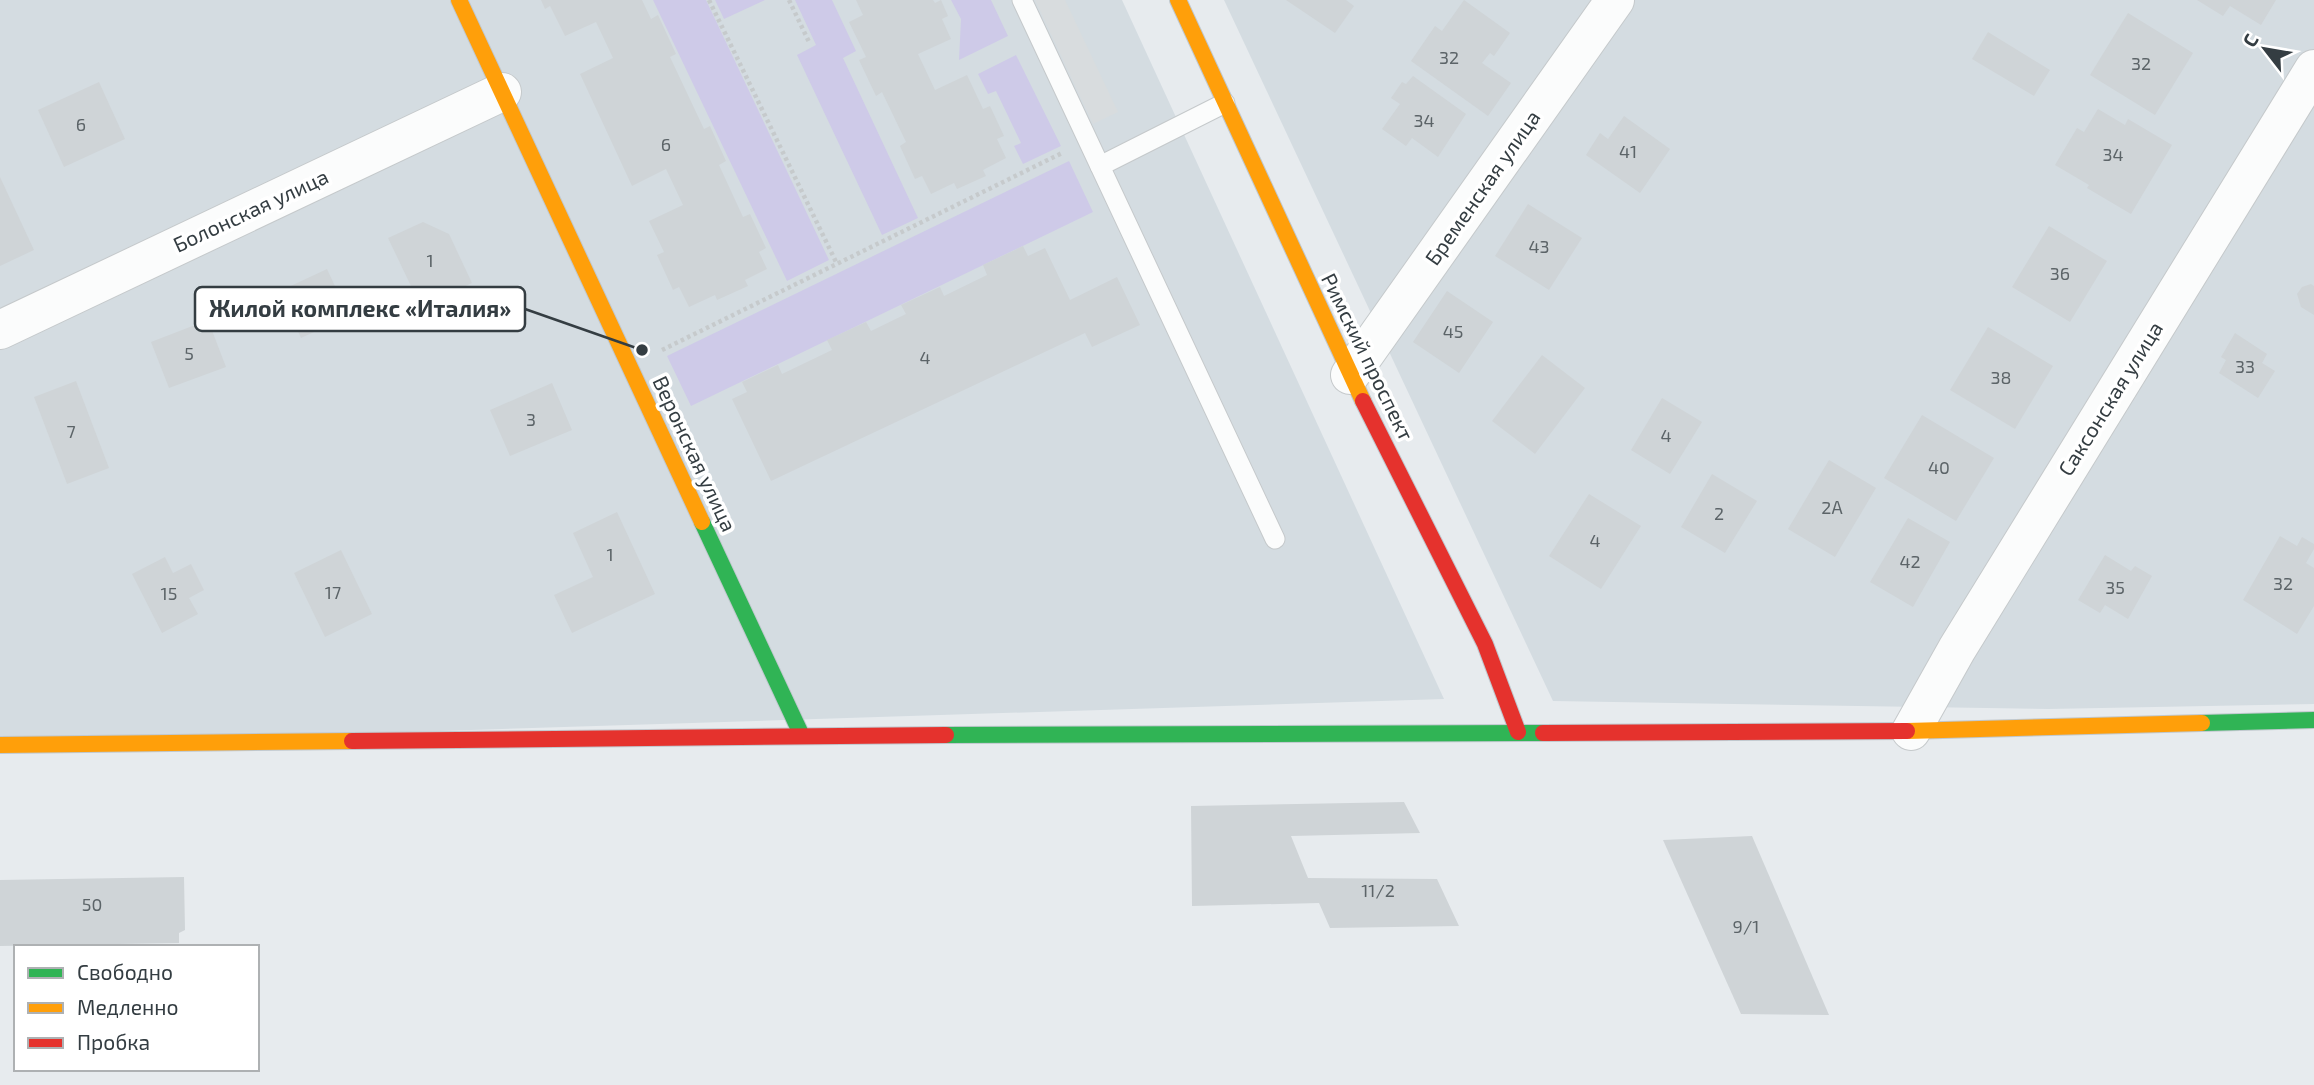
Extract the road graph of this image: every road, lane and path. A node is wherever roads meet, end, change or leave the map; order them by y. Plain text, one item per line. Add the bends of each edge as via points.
1 (459, 0) edge
2 (709, 0) edge
3 (789, 0) edge
4 (1022, 0) edge
5 (1178, 0) edge
6 (1615, 0) edge
7 (809, 42) dead end
8 (2314, 69) edge
9 (502, 92) junction
10 (1225, 103) junction
11 (1088, 141) junction
12 (1100, 166) junction
13 (837, 264) junction
14 (0, 330) edge
15 (630, 366) junction
16 (1350, 375) junction
17 (1275, 538) dead end
18 (2314, 720) edge
19 (1911, 731) junction
20 (1518, 732) junction
21 (802, 736) junction
22 (0, 744) edge

1 - 9 street, Веронская улица
2 - 13 path
3 - 7 path
4 - 11 lane
5 - 10 street, Римский проспект
6 - 16 street, Бременская улица
8 - 19 street, Саксонская улица
9 - 14 street, Болонская улица
9 - 15 street, Веронская улица
10 - 12 lane
10 - 16 street, Римский проспект
11 - 12 lane
11 - 13 path
12 - 17 lane
13 - 15 path
15 - 21 street, Веронская улица
16 - 20 street, Римский проспект via 1485,644
18 - 19 street
19 - 20 street
20 - 21 street
21 - 22 street

